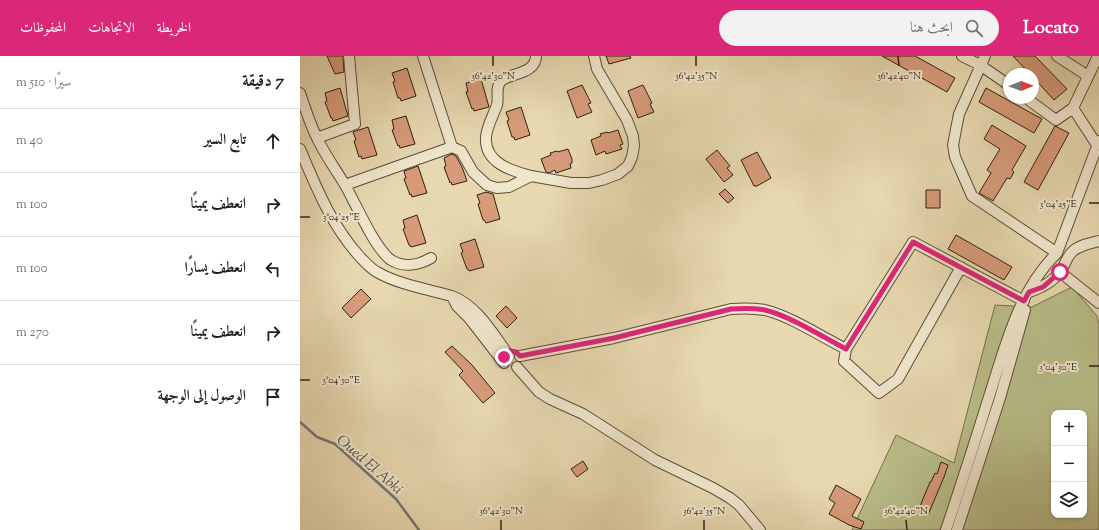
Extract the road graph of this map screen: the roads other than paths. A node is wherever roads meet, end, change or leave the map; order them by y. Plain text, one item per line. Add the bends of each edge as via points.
1 (349, 56) edge
2 (423, 56) edge
3 (536, 56) edge
4 (594, 56) edge
5 (962, 56) edge
6 (1057, 56) edge
7 (1098, 56) edge
8 (983, 60) edge
9 (1088, 76) junction
10 (1003, 80) edge
11 (300, 92) edge
12 (1034, 104) edge
13 (1073, 108) junction
14 (317, 138) junction
15 (1098, 143) edge
16 (452, 147) junction
17 (300, 149) edge
18 (531, 176) junction
19 (345, 185) junction
20 (1099, 241) edge
21 (1057, 253) junction
22 (432, 258) dead end
23 (961, 267) junction
24 (1060, 272) junction
25 (452, 296) junction
26 (1026, 297) junction
27 (1099, 302) edge
28 (846, 349) junction
29 (507, 352) junction
30 (520, 356) junction
31 (504, 363) junction
32 (517, 367) junction
33 (760, 530) edge
34 (946, 530) edge
35 (957, 530) edge

1 - 14 street via 355,124
2 - 16 street
3 - 18 street via 531,67 501,81 498,87 498,101 486,137 487,147 493,158 511,170
4 - 18 street via 597,69 627,120 633,136 634,146 628,166 618,174 589,183 571,184
5 - 8 street
6 - 9 street
7 - 9 street
8 - 10 street
8 - 21 street via 959,114 953,145 954,157 972,196
9 - 13 street
11 - 14 street
12 - 13 street via 1056,120
13 - 15 street
14 - 19 street
15 - 21 street
16 - 18 street via 461,151 473,172 487,185 509,188
16 - 19 street
17 - 25 street via 336,224 367,264 389,279
19 - 22 street via 380,249 391,260 408,265
20 - 24 street via 1073,251
21 - 26 street via 1044,265
23 - 26 street
23 - 28 street via 913,242
23 - 28 street via 898,379 879,393 844,360
24 - 26 street via 1043,287
24 - 27 street
25 - 29 street via 477,313
25 - 31 street via 456,306 469,318
26 - 34 street via 1011,327
26 - 35 street via 1021,326 1000,398
28 - 30 street via 786,318 766,310 748,308 731,309 614,338
29 - 30 street via 516,352
29 - 31 street
30 - 32 street
31 - 32 street via 508,367
32 - 33 street via 539,392 550,399 583,414 654,460 730,498

